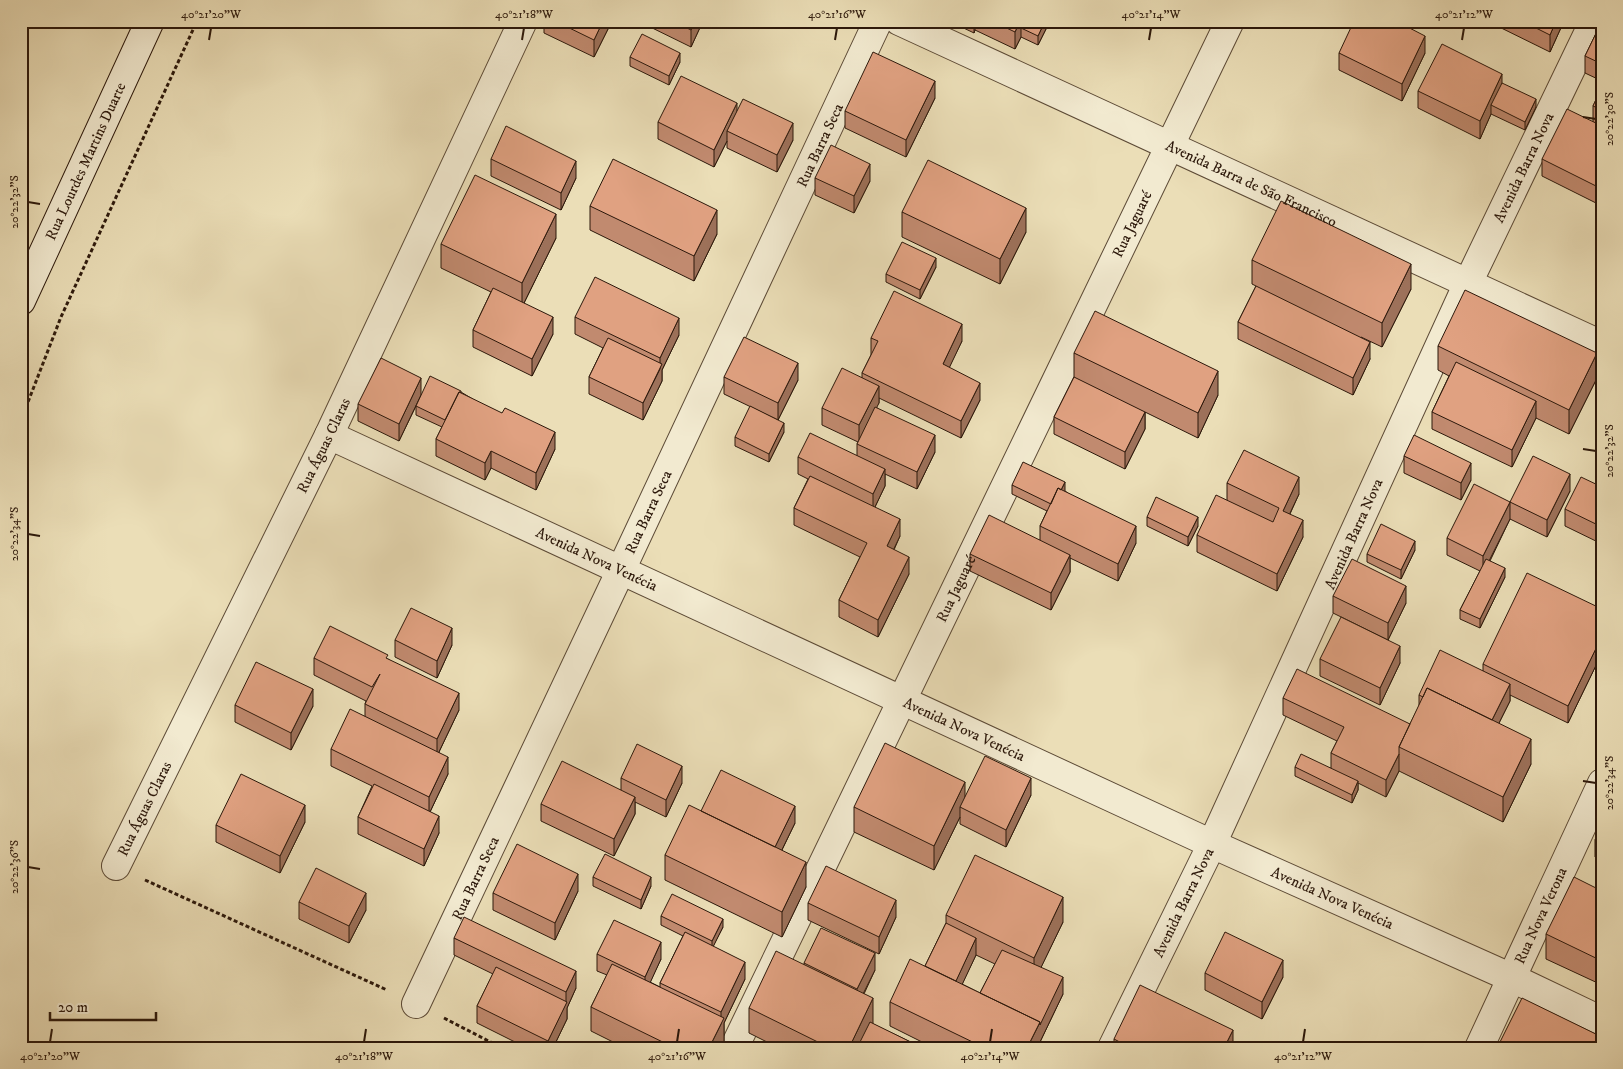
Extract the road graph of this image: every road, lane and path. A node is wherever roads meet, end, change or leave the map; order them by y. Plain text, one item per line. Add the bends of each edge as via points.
1 (150, 21) edge
2 (197, 21) edge
3 (523, 21) edge
4 (878, 21) edge
5 (899, 21) edge
6 (1230, 21) edge
7 (1594, 21) edge
8 (1168, 145) junction
9 (1468, 282) junction
10 (21, 301) edge
11 (1602, 345) edge
12 (21, 420) edge
13 (329, 434) junction
14 (621, 570) junction
15 (903, 700) junction
16 (1602, 783) edge
17 (1212, 844) junction
18 (116, 866) joint
19 (1512, 978) junction
20 (416, 1004) junction
21 (1602, 1020) edge
22 (502, 1048) edge
23 (734, 1048) edge
24 (1112, 1048) edge
25 (1479, 1048) edge

1 - 10 street, Rua Lourdes Martins Duarte
2 - 12 path via 61,317
3 - 13 street, Rua Águas Claras
4 - 14 street, Rua Barra Seca
5 - 8 street, Avenida Barra de São Francisco
6 - 8 street, Rua Jaguaré
7 - 9 street, Avenida Barra Nova
8 - 9 street, Avenida Barra de São Francisco
8 - 15 street, Rua Jaguaré
9 - 11 street, Avenida Barra de São Francisco
9 - 17 street, Avenida Barra Nova
13 - 14 street, Avenida Nova Venécia
13 - 18 street, Rua Águas Claras
14 - 15 street, Avenida Nova Venécia
14 - 20 street, Rua Barra Seca
15 - 17 street, Avenida Nova Venécia
15 - 23 street, Rua Jaguaré
16 - 19 street, Rua Nova Verona
17 - 19 street, Avenida Nova Venécia
17 - 24 street, Avenida Barra Nova
18 - 20 path
19 - 21 street, Avenida Nova Venécia
19 - 25 street, Rua Nova Verona
20 - 22 path

